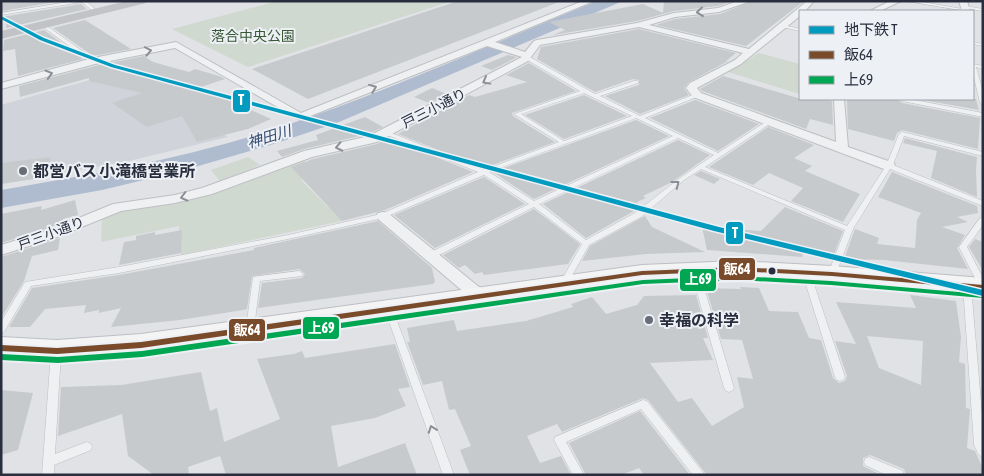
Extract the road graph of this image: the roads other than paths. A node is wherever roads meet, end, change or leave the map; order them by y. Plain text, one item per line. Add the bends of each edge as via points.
1 (83, 1) edge
2 (142, 1) edge
3 (590, 1) edge
4 (747, 1) edge
5 (897, 1) edge
6 (908, 1) edge
7 (965, 8) edge
8 (876, 10) edge
9 (983, 10) edge
10 (96, 12) junction
11 (1, 14) edge
12 (799, 14) edge
13 (43, 25) junction
14 (638, 25) junction
15 (783, 26) junction
16 (799, 30) edge
17 (1, 34) edge
18 (490, 43) junction
19 (750, 52) junction
20 (527, 57) junction
21 (93, 61) junction
22 (974, 69) edge
23 (636, 82) dead end
24 (1, 86) edge
25 (584, 90) junction
26 (697, 95) junction
27 (596, 96) junction
28 (840, 100) edge
29 (907, 100) edge
30 (983, 103) edge
31 (983, 115) edge
32 (638, 117) junction
33 (769, 122) junction
34 (387, 133) junction
35 (678, 136) junction
36 (564, 142) junction
37 (842, 148) junction
38 (983, 154) edge
39 (718, 155) junction
40 (889, 166) junction
41 (701, 167) junction
42 (484, 172) junction
43 (534, 204) junction
44 (983, 204) edge
45 (383, 216) junction
46 (983, 220) edge
47 (849, 230) junction
48 (586, 244) junction
49 (1, 250) edge
50 (430, 256) junction
51 (695, 270) junction
52 (806, 272) junction
53 (299, 274) dead end
54 (832, 274) junction
55 (564, 283) junction
56 (978, 286) edge
57 (478, 296) junction
58 (388, 309) junction
59 (1, 330) edge
60 (249, 330) junction
61 (1, 348) edge
62 (57, 350) junction
63 (840, 377) dead end
64 (729, 388) dead end
65 (87, 447) dead end
66 (983, 452) edge
67 (48, 462) junction
68 (869, 462) dead end
69 (48, 475) edge
70 (449, 475) edge
71 (579, 475) edge
72 (700, 475) edge
73 (899, 475) edge

1 - 10 lane
1 - 11 lane
2 - 10 street
3 - 18 street
4 -> 14 street, 戸三小通り via 719,10 674,15
5 - 8 street
6 - 7 lane
7 - 9 lane
10 - 13 street
12 - 15 street
13 - 17 street
13 - 21 lane
14 - 19 street
14 - 20 street, 戸三小通り via 537,43
15 - 16 lane
15 - 19 street
18 - 20 street
21 -> 18 street via 176,46 300,117
19 - 26 street via 691,88
20 - 25 lane
20 -> 34 street, 戸三小通り
24 -> 21 street
22 - 30 lane
23 - 27 lane
25 - 27 lane
25 - 36 lane via 517,114
26 - 32 lane
26 - 33 street
27 - 32 lane
28 - 37 street
29 - 31 lane
32 - 35 lane
32 - 36 lane
33 - 37 street
33 - 39 lane
34 - 42 lane
34 -> 49 street, 戸三小通り via 293,158 207,191 118,207 52,234
35 - 39 lane
35 - 43 lane
36 - 42 lane
37 - 40 street
38 - 40 lane via 902,134
39 - 41 lane
40 - 44 lane
40 - 47 lane
41 - 47 lane
48 -> 41 lane via 638,215
42 - 43 lane
42 - 45 lane
43 - 48 lane
43 - 50 lane
45 - 50 street
45 - 59 lane via 288,238 28,284
46 - 56 lane via 963,247
47 - 54 lane
48 - 55 lane
50 - 57 street
51 - 52 main road
51 - 55 main road
51 - 64 lane
52 - 54 main road
52 - 63 lane
53 - 60 lane via 256,279
54 - 56 main road
55 - 57 main road
56 - 66 lane via 979,444
57 - 58 main road
58 - 60 main road
70 -> 58 lane
60 - 62 main road via 140,345
61 - 62 main road
62 - 67 lane
65 - 67 lane
67 - 69 lane
68 - 73 lane
71 - 72 lane via 559,440 643,404

